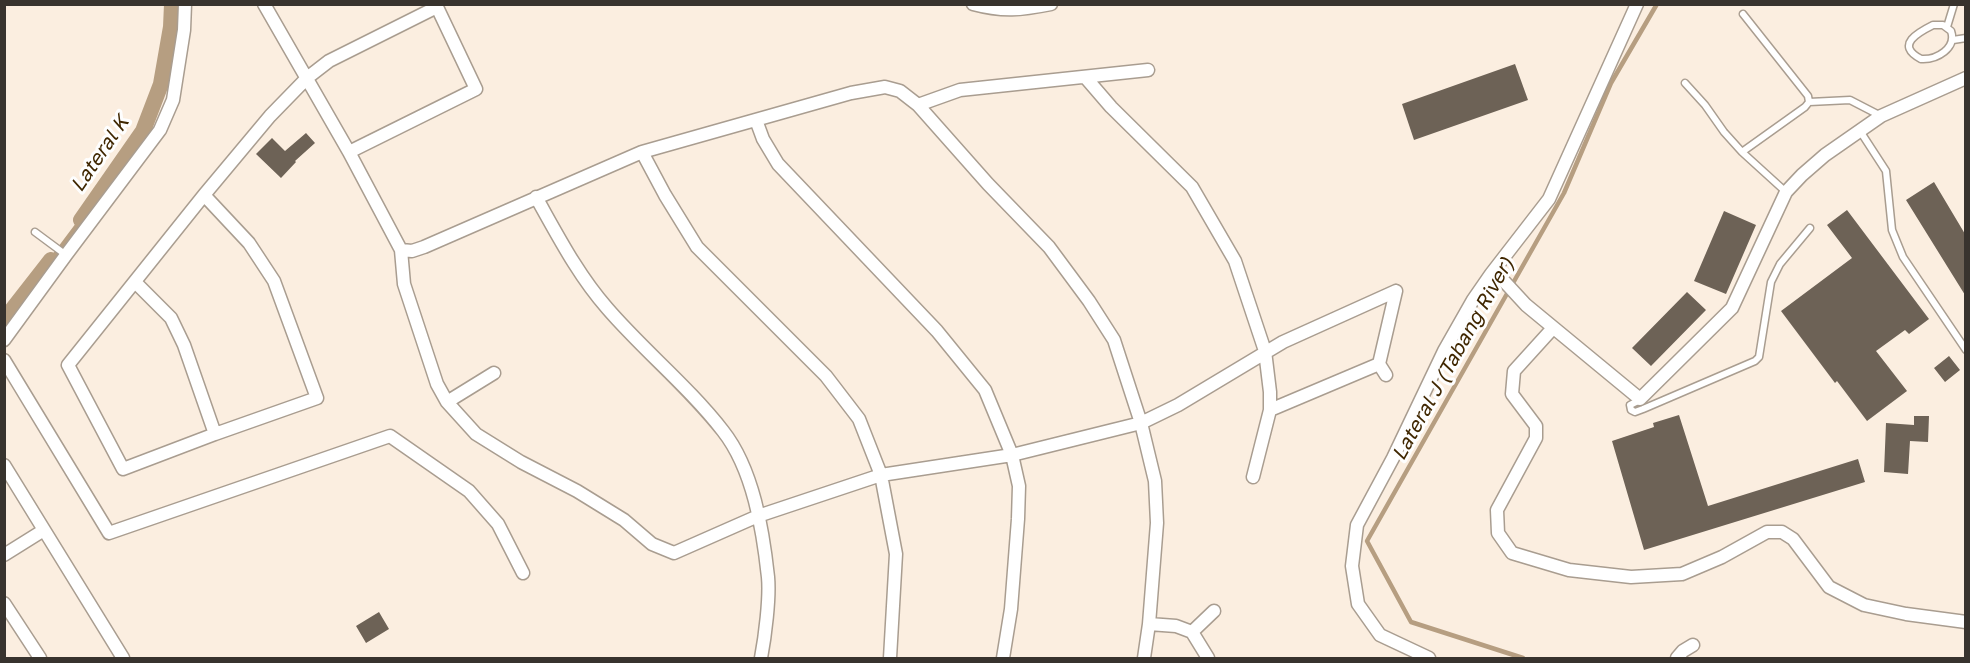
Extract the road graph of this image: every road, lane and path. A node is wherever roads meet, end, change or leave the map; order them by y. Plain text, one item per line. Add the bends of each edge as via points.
1 (185, 4) edge
2 (264, 4) edge
3 (973, 4) edge
4 (1051, 4) edge
5 (1637, 4) edge
6 (1954, 4) edge
7 (1743, 14) dead end
8 (1947, 27) junction
9 (1965, 38) edge
10 (1953, 40) junction
11 (1148, 70) dead end
12 (307, 78) junction
13 (1086, 78) junction
14 (1965, 78) edge
15 (1685, 83) dead end
16 (1809, 102) junction
17 (918, 105) junction
18 (1881, 116) junction
19 (756, 120) junction
20 (1860, 130) junction
21 (349, 152) junction
22 (642, 152) junction
23 (1742, 152) junction
24 (1786, 192) junction
25 (204, 195) junction
26 (536, 197) junction
27 (1810, 228) dead end
28 (35, 232) dead end
29 (401, 250) junction
30 (66, 255) junction
31 (1496, 276) junction
32 (135, 282) junction
33 (1553, 328) junction
34 (4, 340) edge
35 (1965, 350) edge
36 (1265, 351) junction
37 (4, 360) edge
38 (494, 373) dead end
39 (1640, 399) junction
40 (447, 402) junction
41 (1270, 410) junction
42 (1141, 423) junction
43 (214, 435) junction
44 (1012, 454) junction
45 (4, 465) edge
46 (881, 475) junction
47 (1253, 477) dead end
48 (758, 516) junction
49 (44, 530) junction
50 (4, 555) edge
51 (523, 573) dead end
52 (4, 603) edge
53 (1214, 611) dead end
54 (1965, 622) edge
55 (1149, 624) junction
56 (1192, 632) junction
57 (1693, 645) dead end
58 (40, 658) edge
59 (123, 658) edge
60 (760, 658) edge
61 (890, 658) edge
62 (1003, 658) edge
63 (1144, 658) edge
64 (1208, 658) edge
65 (1429, 658) edge
66 (1677, 658) edge

1 - 30 street via 173,99 160,130
2 - 12 street
3 - 4 street via 996,10
5 - 31 street via 1549,199
6 - 8 lane
7 - 16 lane
8 - 10 lane
8 - 10 lane via 1933,25 1914,35 1910,49 1916,57 1926,59 1948,49
9 - 10 lane
11 - 13 street
12 - 21 street
12 - 21 street via 329,61 437,7 476,89
12 - 25 street
13 - 17 street via 960,90
13 - 36 street via 1192,187 1235,261
14 - 18 street
15 - 23 lane
16 - 18 lane via 1850,100
16 - 23 lane
17 - 19 street via 900,91 885,87
17 - 42 street via 1049,247 1089,301 1113,340
18 - 20 street
19 - 22 street
19 - 44 street via 778,164 937,331 985,390
20 - 24 street
20 - 35 lane via 1886,171 1892,230 1903,257
21 - 29 street
22 - 26 street
22 - 46 street via 697,247 826,376 859,419
23 - 24 lane
24 - 39 street via 1732,308
25 - 32 street
25 - 43 street via 249,243 274,281 317,398
26 - 29 street via 424,247
26 - 48 street via 573,264 606,307 725,433 748,474
27 - 39 lane via 1774,273 1755,362 1643,409 1631,410 1630,405
28 - 30 lane
29 - 40 street via 404,284 437,384
30 - 34 street
31 - 33 street
31 - 65 street via 1473,300 1444,351 1357,525 1352,566 1358,604 1380,635
32 - 43 street via 171,318
32 - 43 street via 68,365 123,469
33 - 39 street
33 - 54 street via 1514,370 1512,394 1536,426 1536,438 1497,510 1498,532 1512,553 1569,570 1631,577 1682,574 1767,532 1782,532 1793,539 1829,587 1864,606
36 - 41 street
36 - 41 street via 1396,291 1383,370
36 - 42 street via 1178,405
37 - 51 street via 110,532 390,436 469,491 498,524
38 - 40 street
40 - 48 street via 476,434 578,491 624,520 652,544 674,553
41 - 47 street
42 - 44 street
42 - 55 street via 1155,481 1157,523
44 - 46 street
44 - 62 street via 1019,486 1018,519
45 - 49 street
46 - 48 street
46 - 61 street via 896,554
48 - 60 street via 768,579
49 - 50 street
49 - 59 street
52 - 58 street
53 - 56 street
55 - 56 street
55 - 63 street
56 - 64 street
57 - 66 street

